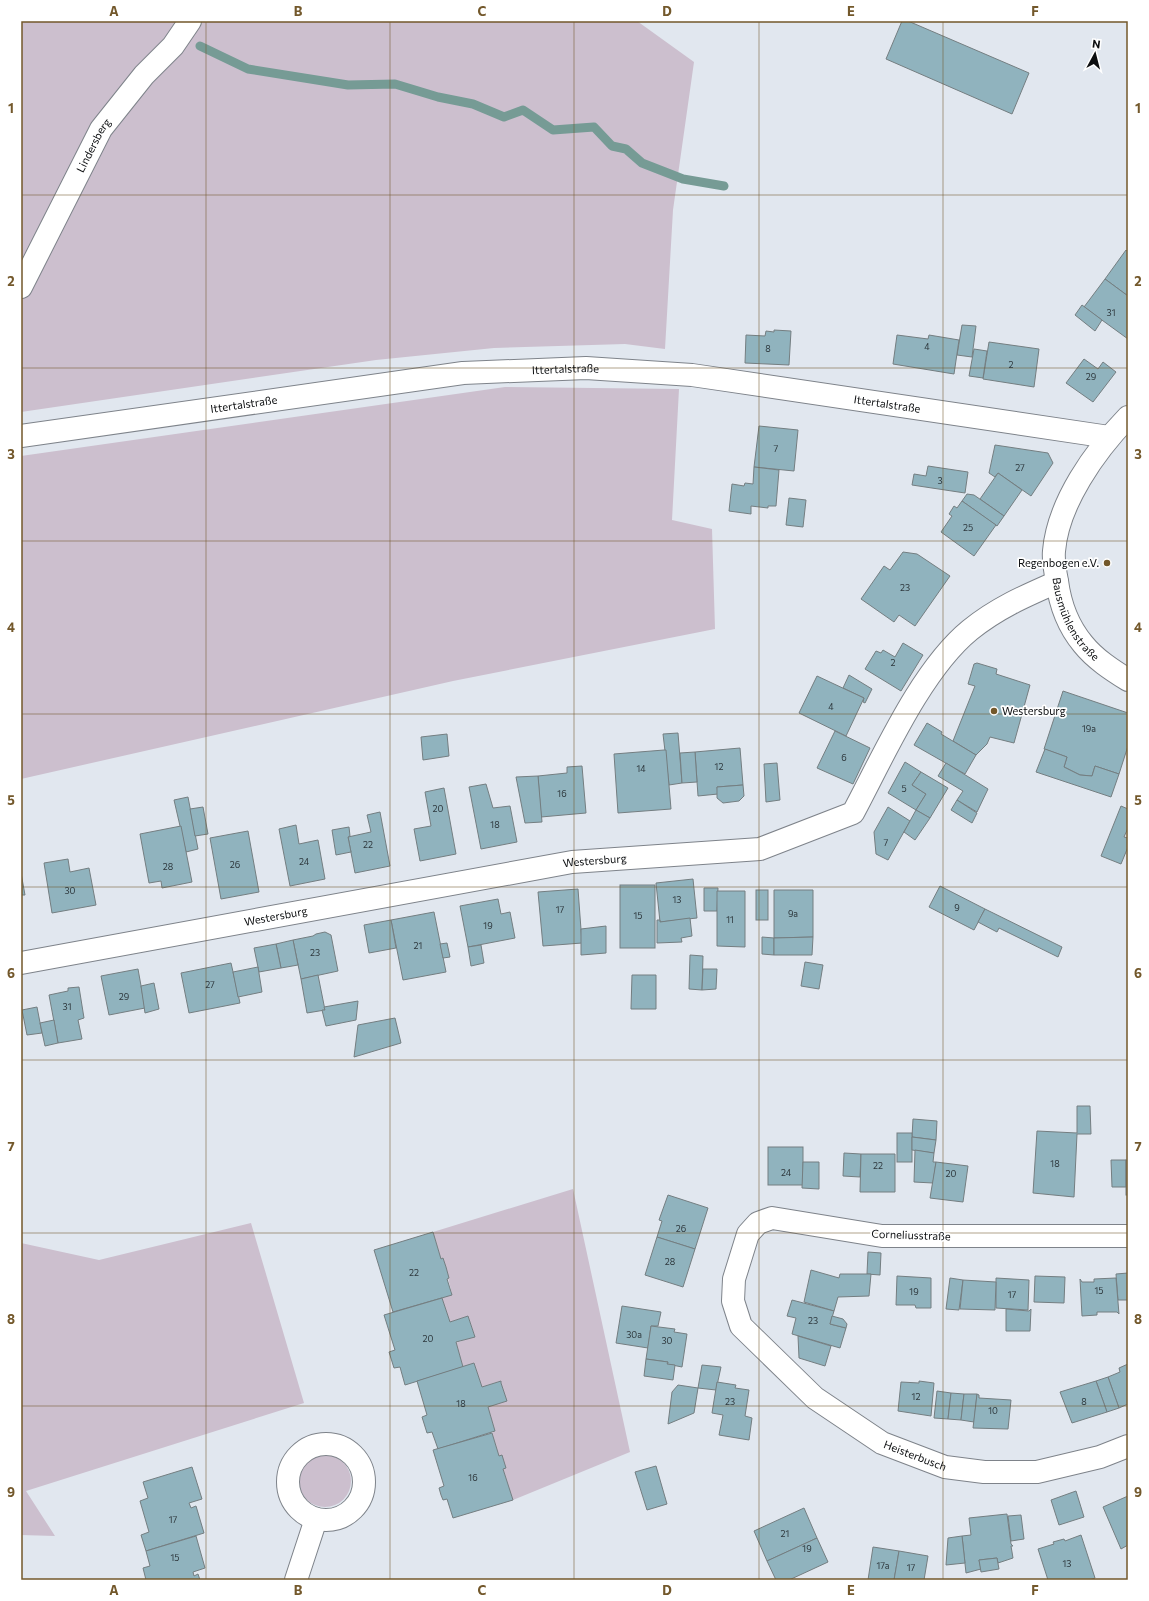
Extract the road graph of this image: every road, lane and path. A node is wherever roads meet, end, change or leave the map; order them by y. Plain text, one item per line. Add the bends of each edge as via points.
1 (190, 21) edge
2 (21, 287) edge
3 (1128, 417) edge
4 (21, 436) edge
5 (1109, 437) junction
6 (1057, 582) junction
7 (1128, 680) edge
8 (21, 963) edge
9 (1128, 1236) edge
10 (741, 1326) joint
11 (1128, 1446) edge
12 (316, 1519) dead end
13 (296, 1580) edge

1 - 2 street, Lindersberg via 173,46 144,75 101,129
3 - 5 street, Bausmühlenstraße
4 - 5 street, Ittertalstraße via 463,373 586,368 692,375
5 - 6 street, Bausmühlenstraße via 1071,496 1062,516 1054,550
6 - 7 street, Bausmühlenstraße via 1067,620 1083,645 1104,664
6 - 8 street, Westersburg via 1004,606 969,631 947,652 921,687 853,813 760,848 572,862
9 - 10 street, Corneliusstraße via 882,1236 772,1218 758,1223 748,1234 734,1279 734,1301
10 - 11 street, Heisterbusch via 815,1398 882,1443 945,1467 984,1472 1037,1472 1100,1457
12 - 13 street

